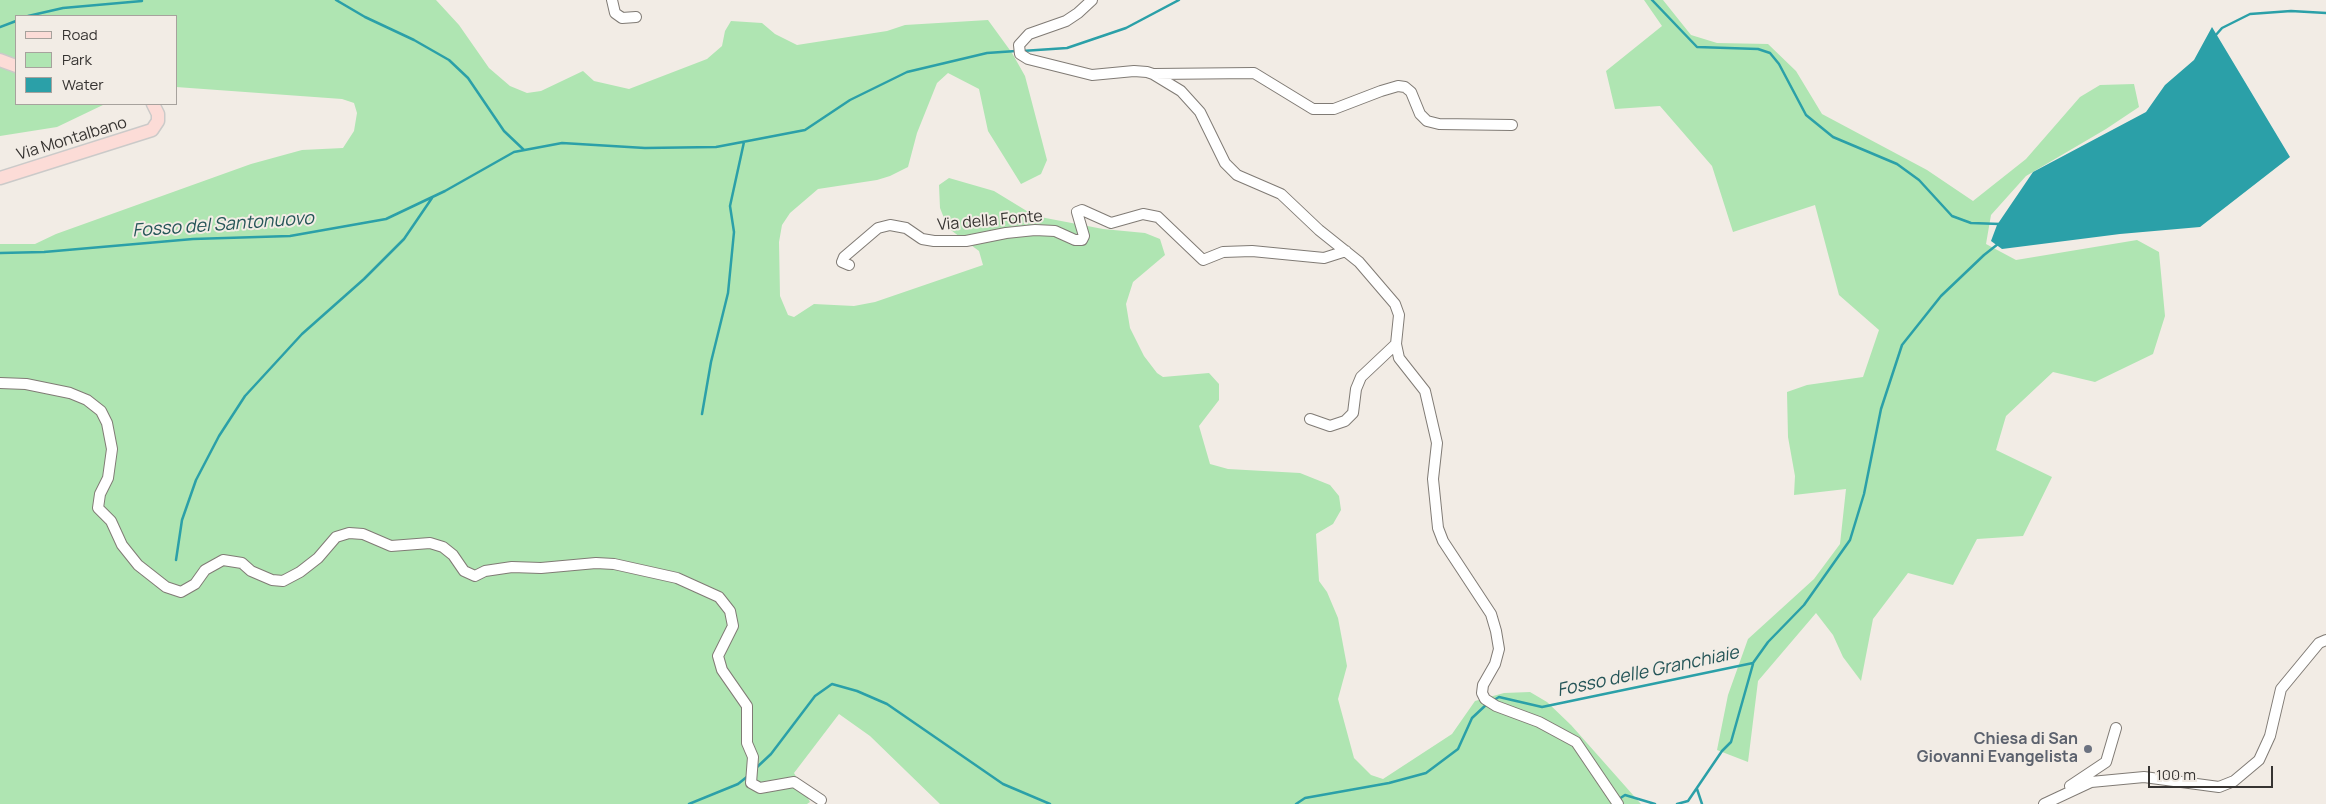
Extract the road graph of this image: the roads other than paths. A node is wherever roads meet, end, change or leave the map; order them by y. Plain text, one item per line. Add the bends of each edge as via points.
1 (612, 0) edge
2 (1092, 0) edge
3 (636, 17) dead end
4 (0, 60) edge
5 (15, 66) edge
6 (1153, 74) junction
7 (154, 105) edge
8 (1512, 125) dead end
9 (0, 178) edge
10 (1346, 251) junction
11 (850, 265) dead end
12 (1396, 344) junction
13 (0, 383) edge
14 (1310, 419) dead end
15 (2326, 640) edge
16 (2116, 728) dead end
17 (821, 800) dead end
18 (2045, 803) edge
19 (1618, 804) edge

1 - 3 street via 615,13 622,18
2 - 6 street via 1066,21 1030,34 1019,45 1020,54 1028,59 1092,75 1134,71
4 - 5 main road
6 - 8 street via 1254,73 1313,109 1334,109 1380,91 1406,87 1427,121
6 - 10 street via 1181,92 1200,112 1225,163 1237,175 1281,194
7 - 9 main road, Via Montalbano via 158,121 152,130
10 - 11 street, Via della Fonte via 1324,258 1262,251 1223,252 1203,260 1158,217 1143,214 1111,223 1082,210 1077,212 1084,236 1082,240 1055,231 1035,230 966,241 934,241 890,224 878,228 844,257 842,262
10 - 12 street via 1395,304 1398,315
12 - 14 street via 1361,377 1353,413 1345,421 1330,426
12 - 19 street via 1399,358 1418,380 1429,402 1437,443 1433,479 1438,528 1443,542 1491,614 1496,631 1499,649 1482,693 1496,706 1539,722 1576,742
13 - 17 street via 26,384 70,393 101,411 107,422 112,449 108,478 100,494 98,508 111,521 122,545 138,565 166,586 181,592 223,560 242,564 267,578 283,581 306,567 336,537 349,533 363,534 391,546 430,543 443,547 464,571 475,576 512,567 541,568 596,562 678,578 719,597 730,611 733,626 718,656 722,670 746,706 746,743 753,757 751,783 760,788 794,782
15 - 18 street via 2319,643 2281,689 2270,736 2260,760 2234,781 2219,787 2144,777 2091,782
16 - 18 street via 2106,762

